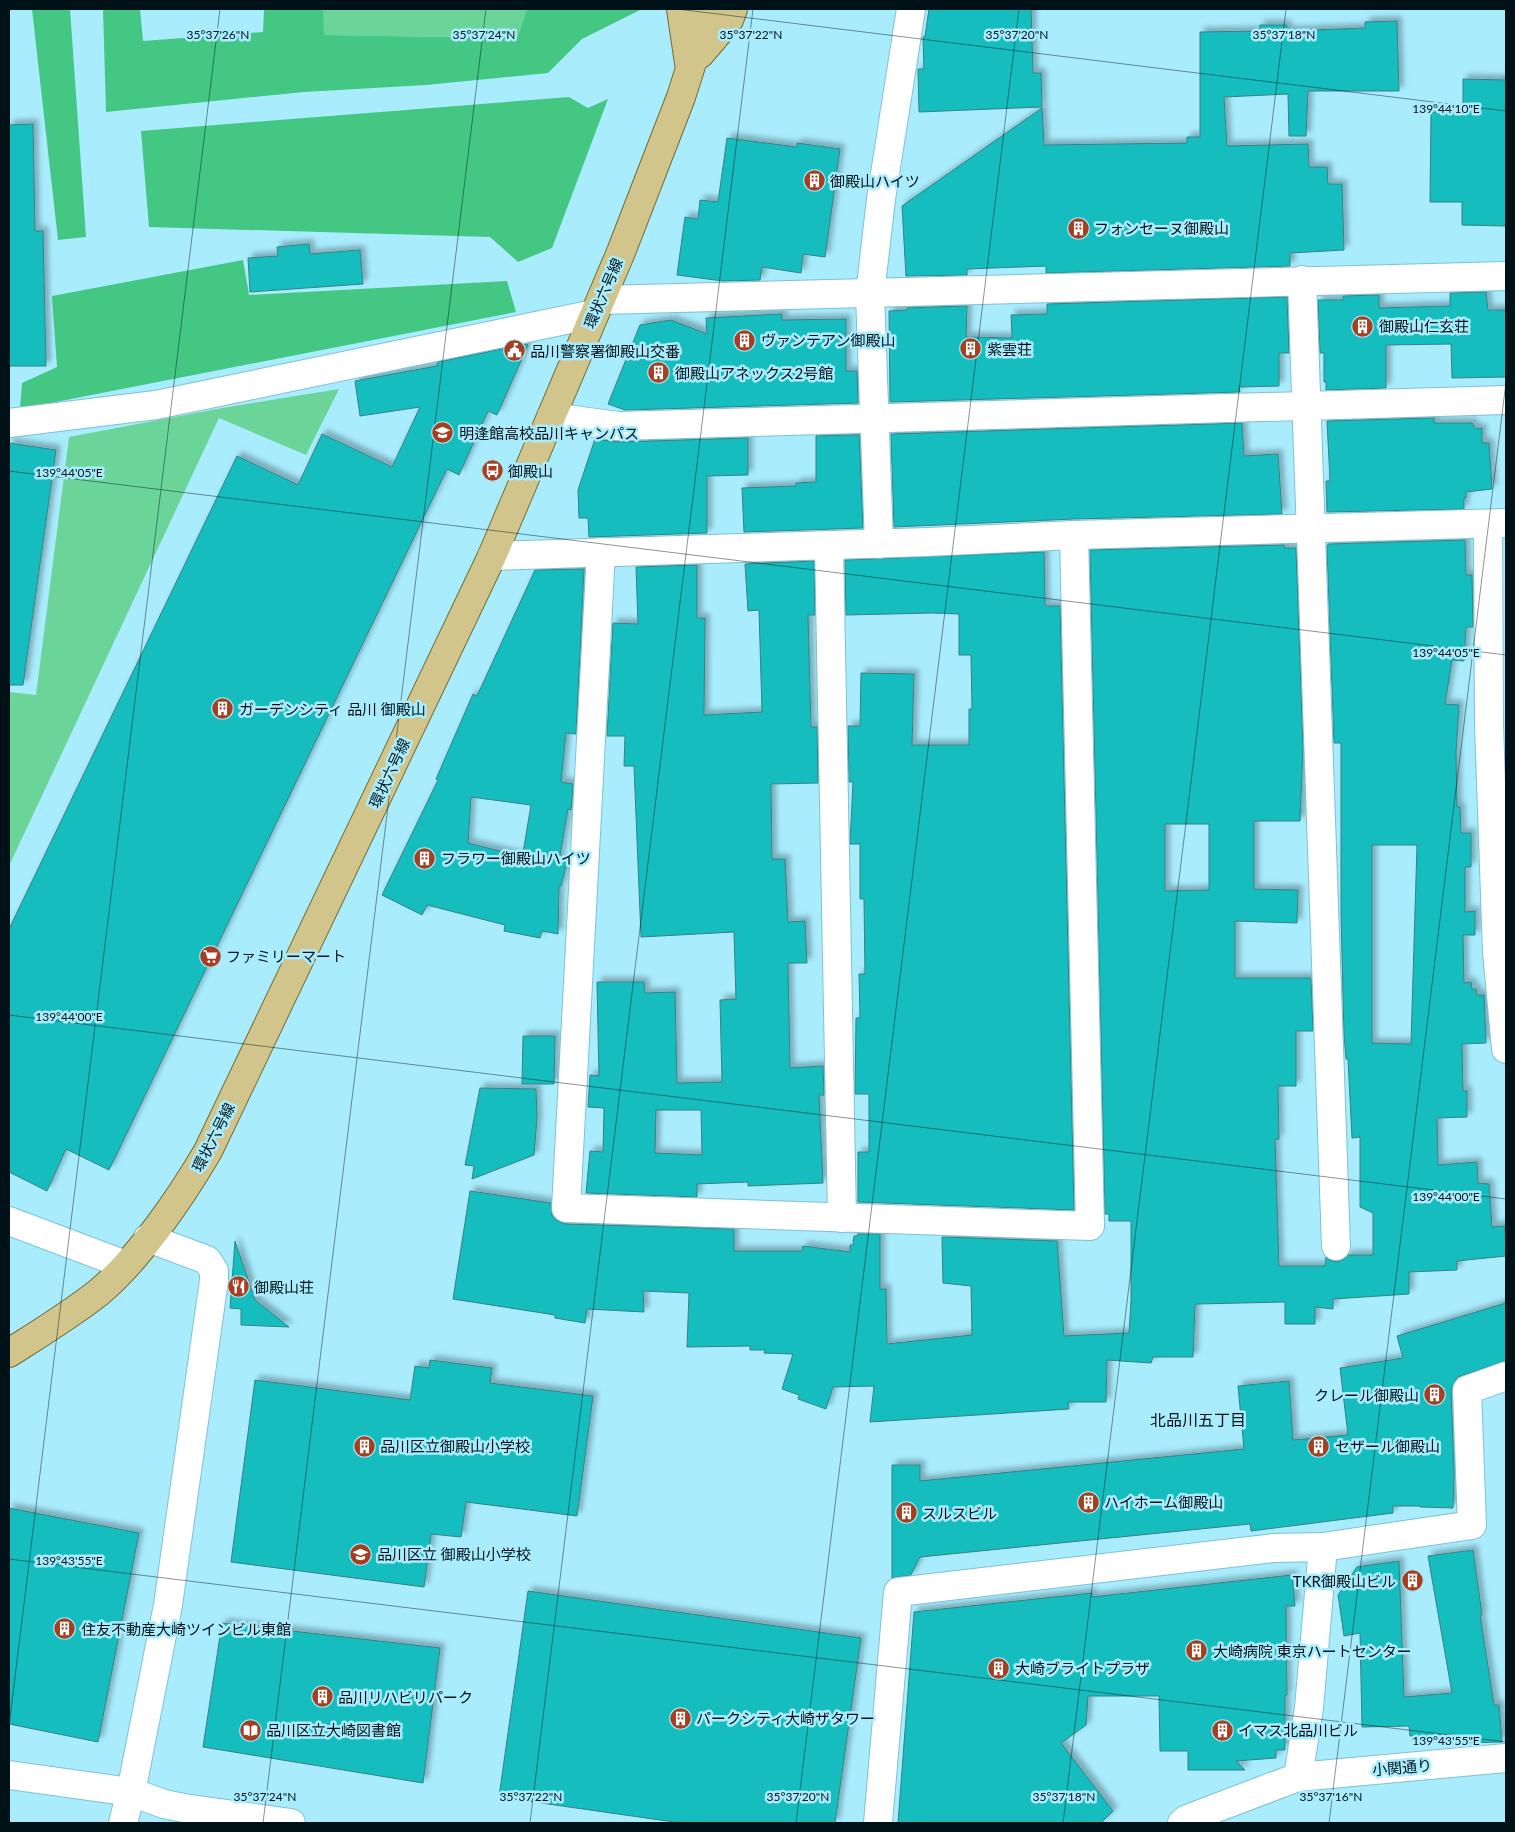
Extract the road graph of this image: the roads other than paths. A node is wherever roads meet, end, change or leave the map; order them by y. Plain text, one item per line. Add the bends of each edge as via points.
1 (681, 9) edge
2 (710, 9) edge
3 (733, 9) edge
4 (911, 9) edge
5 (690, 67) junction
6 (1506, 276) edge
7 (1302, 280) junction
8 (870, 294) junction
9 (598, 307) junction
10 (1506, 400) edge
11 (1307, 404) junction
12 (551, 417) junction
13 (874, 419) junction
14 (9, 423) edge
15 (1497, 524) edge
16 (1311, 528) junction
17 (1074, 535) junction
18 (879, 544) junction
19 (829, 545) junction
20 (601, 552) junction
21 (492, 556) junction
22 (1506, 1049) edge
23 (842, 1218) junction
24 (9, 1221) edge
25 (148, 1238) junction
26 (1336, 1246) dead end
27 (126, 1265) junction
28 (9, 1353) edge
29 (1506, 1376) edge
30 (1323, 1548) junction
31 (1505, 1761) edge
32 (9, 1775) edge
33 (1298, 1777) junction
34 (130, 1792) junction
35 (123, 1823) edge
36 (291, 1823) edge
37 (878, 1823) edge
38 (1182, 1823) edge

1 - 5 main road
2 - 5 main road, 環状六号線
3 - 5 main road via 728,20
4 - 8 street via 881,199
5 - 9 main road, 環状六号線 via 661,150
6 - 7 street
7 - 8 street
7 - 11 street
8 - 9 street
8 - 13 street
9 - 12 main road, 環状六号線
9 - 14 street via 156,405
10 - 11 street
11 - 13 street
11 - 16 street
12 - 13 street via 618,426
12 - 21 main road, 環状六号線
13 - 18 street
15 - 16 street
15 - 22 street via 1489,725 1497,952
16 - 17 street
16 - 26 street
17 - 18 street
17 - 23 street via 1090,1226
18 - 19 street
19 - 20 street
19 - 23 street
20 - 21 street
20 - 23 street via 566,1208
21 - 25 main road, 環状六号線 via 208,1150 190,1181
24 - 27 street
25 - 27 main road, 環状六号線
25 - 34 street via 207,1260 214,1271 214,1280 168,1605
27 - 28 main road, 環状六号線 via 98,1292
29 - 30 street via 1467,1390 1472,1525
30 - 33 street via 1309,1708
30 - 37 street via 1274,1548 898,1592
31 - 33 street, 小関通り
32 - 34 street
33 - 38 street, 小関通り
34 - 35 street
34 - 36 street via 184,1808

